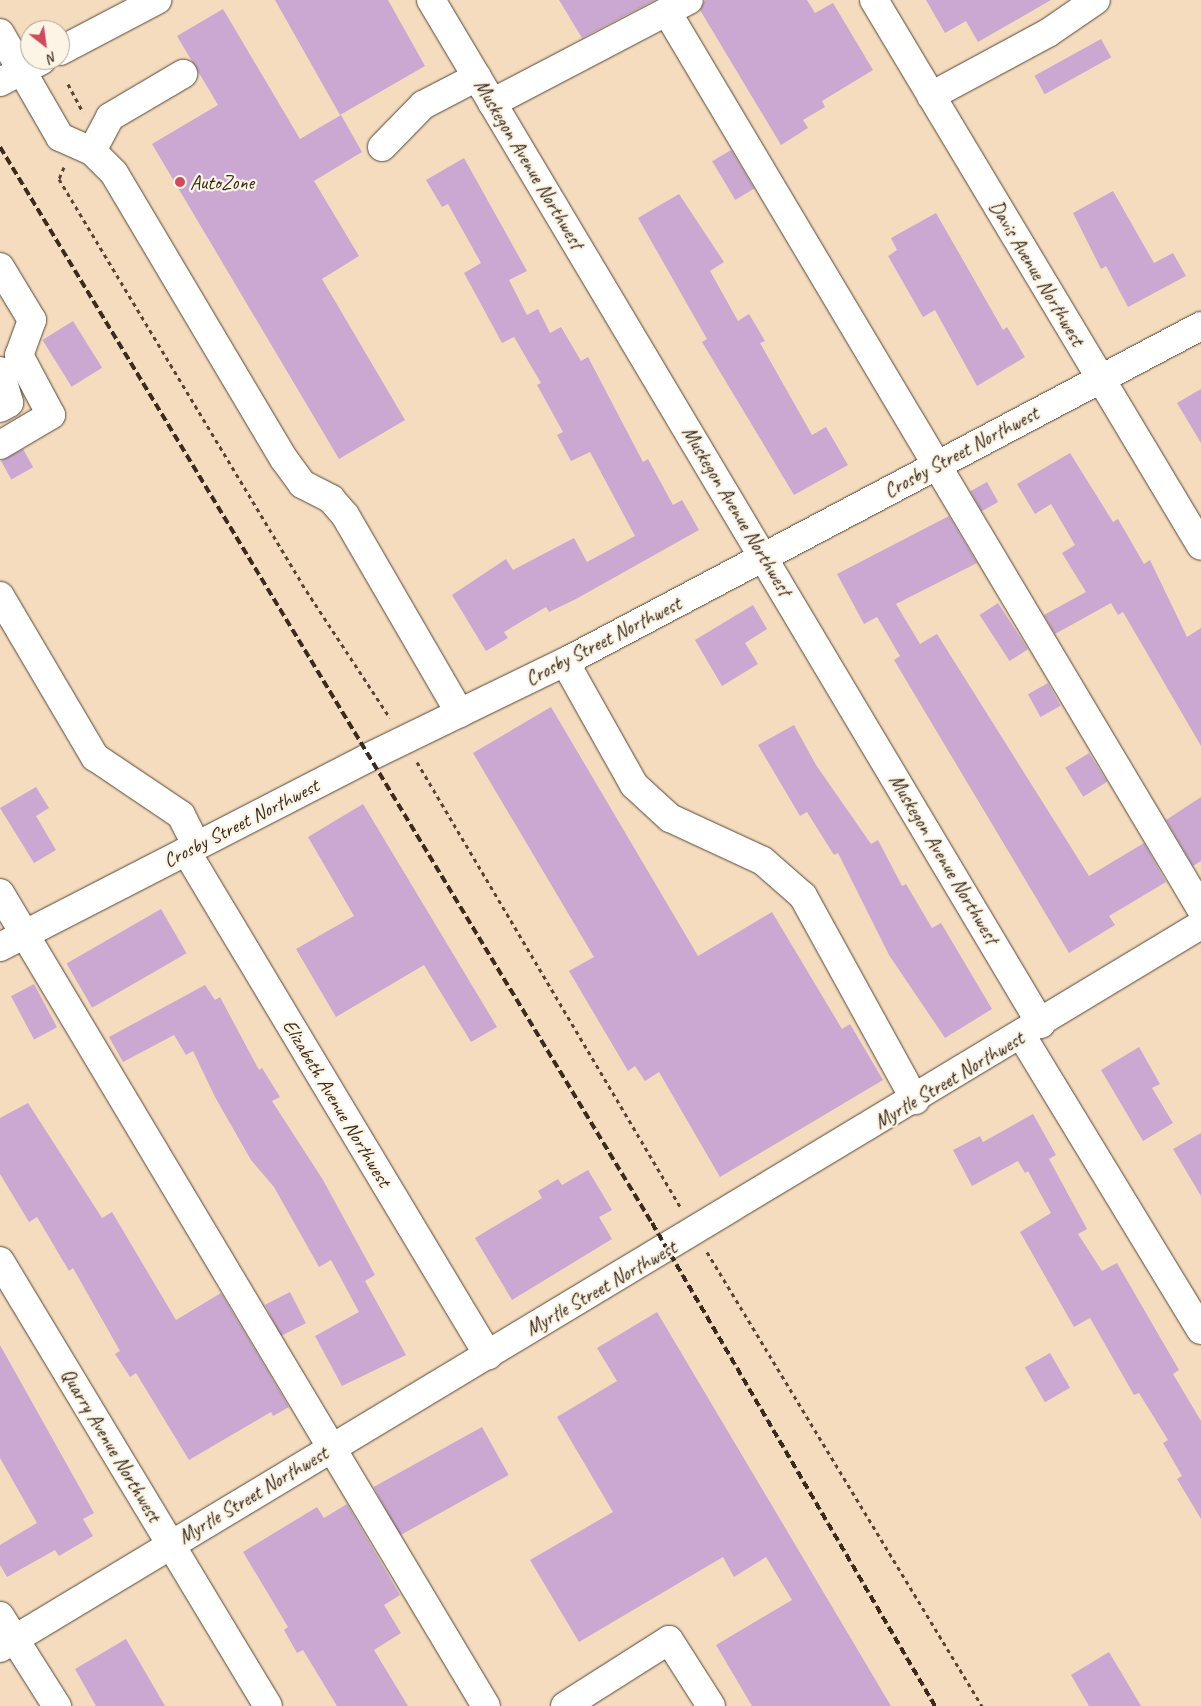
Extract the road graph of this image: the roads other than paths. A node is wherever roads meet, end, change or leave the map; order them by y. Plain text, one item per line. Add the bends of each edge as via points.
1 (158, 0) edge
2 (431, 0) edge
3 (874, 0) edge
4 (1096, 0) edge
5 (678, 6) edge
6 (0, 33) edge
7 (70, 46) edge
8 (22, 71) edge
9 (183, 74) dead end
10 (477, 77) junction
11 (931, 96) junction
12 (492, 103) junction
13 (382, 147) dead end
14 (83, 148) junction
15 (0, 267) edge
16 (1201, 326) edge
17 (0, 371) edge
18 (1100, 377) junction
19 (0, 408) edge
20 (0, 445) edge
21 (935, 467) junction
22 (1201, 546) edge
23 (765, 556) junction
24 (0, 596) edge
25 (565, 662) junction
26 (460, 713) junction
27 (191, 848) junction
28 (0, 893) edge
29 (1201, 910) edge
30 (1201, 926) edge
31 (24, 934) junction
32 (0, 947) edge
33 (1032, 1030) junction
34 (915, 1100) junction
35 (0, 1261) edge
36 (1201, 1330) edge
37 (488, 1355) junction
38 (331, 1448) junction
39 (171, 1545) junction
40 (0, 1616) edge
41 (7, 1644) edge
42 (707, 1705) edge
43 (57, 1706) edge
44 (268, 1706) edge
45 (486, 1706) edge
46 (565, 1706) edge

1 - 7 street
2 - 10 street, Muskegon Avenue Northwest
3 - 11 street, Davis Avenue Northwest
4 - 11 street via 1030,43
5 - 12 street
5 - 21 street
6 - 8 street
8 - 14 street via 60,137
9 - 14 street via 110,117
10 - 12 street, Muskegon Avenue Northwest
10 - 13 street via 423,105
11 - 18 street, Davis Avenue Northwest
12 - 23 street, Muskegon Avenue Northwest
14 - 26 street via 114,173 284,459 302,484 331,499 345,515
15 - 20 street via 32,320 19,355 51,415
16 - 18 street, Crosby Street Northwest
17 - 19 street via 9,403
18 - 21 street, Crosby Street Northwest
18 - 22 street, Davis Avenue Northwest
21 - 23 street, Crosby Street Northwest
21 - 29 street
23 - 25 street, Crosby Street Northwest
23 - 33 street, Muskegon Avenue Northwest
24 - 27 street, Elizabeth Avenue Northwest via 95,757 181,815
25 - 26 street, Crosby Street Northwest
25 - 34 street via 634,785 670,818 763,861 804,896
26 - 27 street, Crosby Street Northwest
27 - 31 street, Crosby Street Northwest
27 - 37 street, Elizabeth Avenue Northwest
28 - 31 street
30 - 33 street, Myrtle Street Northwest
31 - 32 street, Crosby Street Northwest
31 - 38 street
33 - 34 street, Myrtle Street Northwest
33 - 36 street, Muskegon Avenue Northwest
34 - 37 street, Myrtle Street Northwest
35 - 39 street, Quarry Avenue Northwest
37 - 38 street, Myrtle Street Northwest
38 - 39 street, Myrtle Street Northwest
38 - 45 street
39 - 41 street, Myrtle Street Northwest
39 - 44 street, Quarry Avenue Northwest
40 - 41 street
41 - 43 street
42 - 46 street via 669,1640

